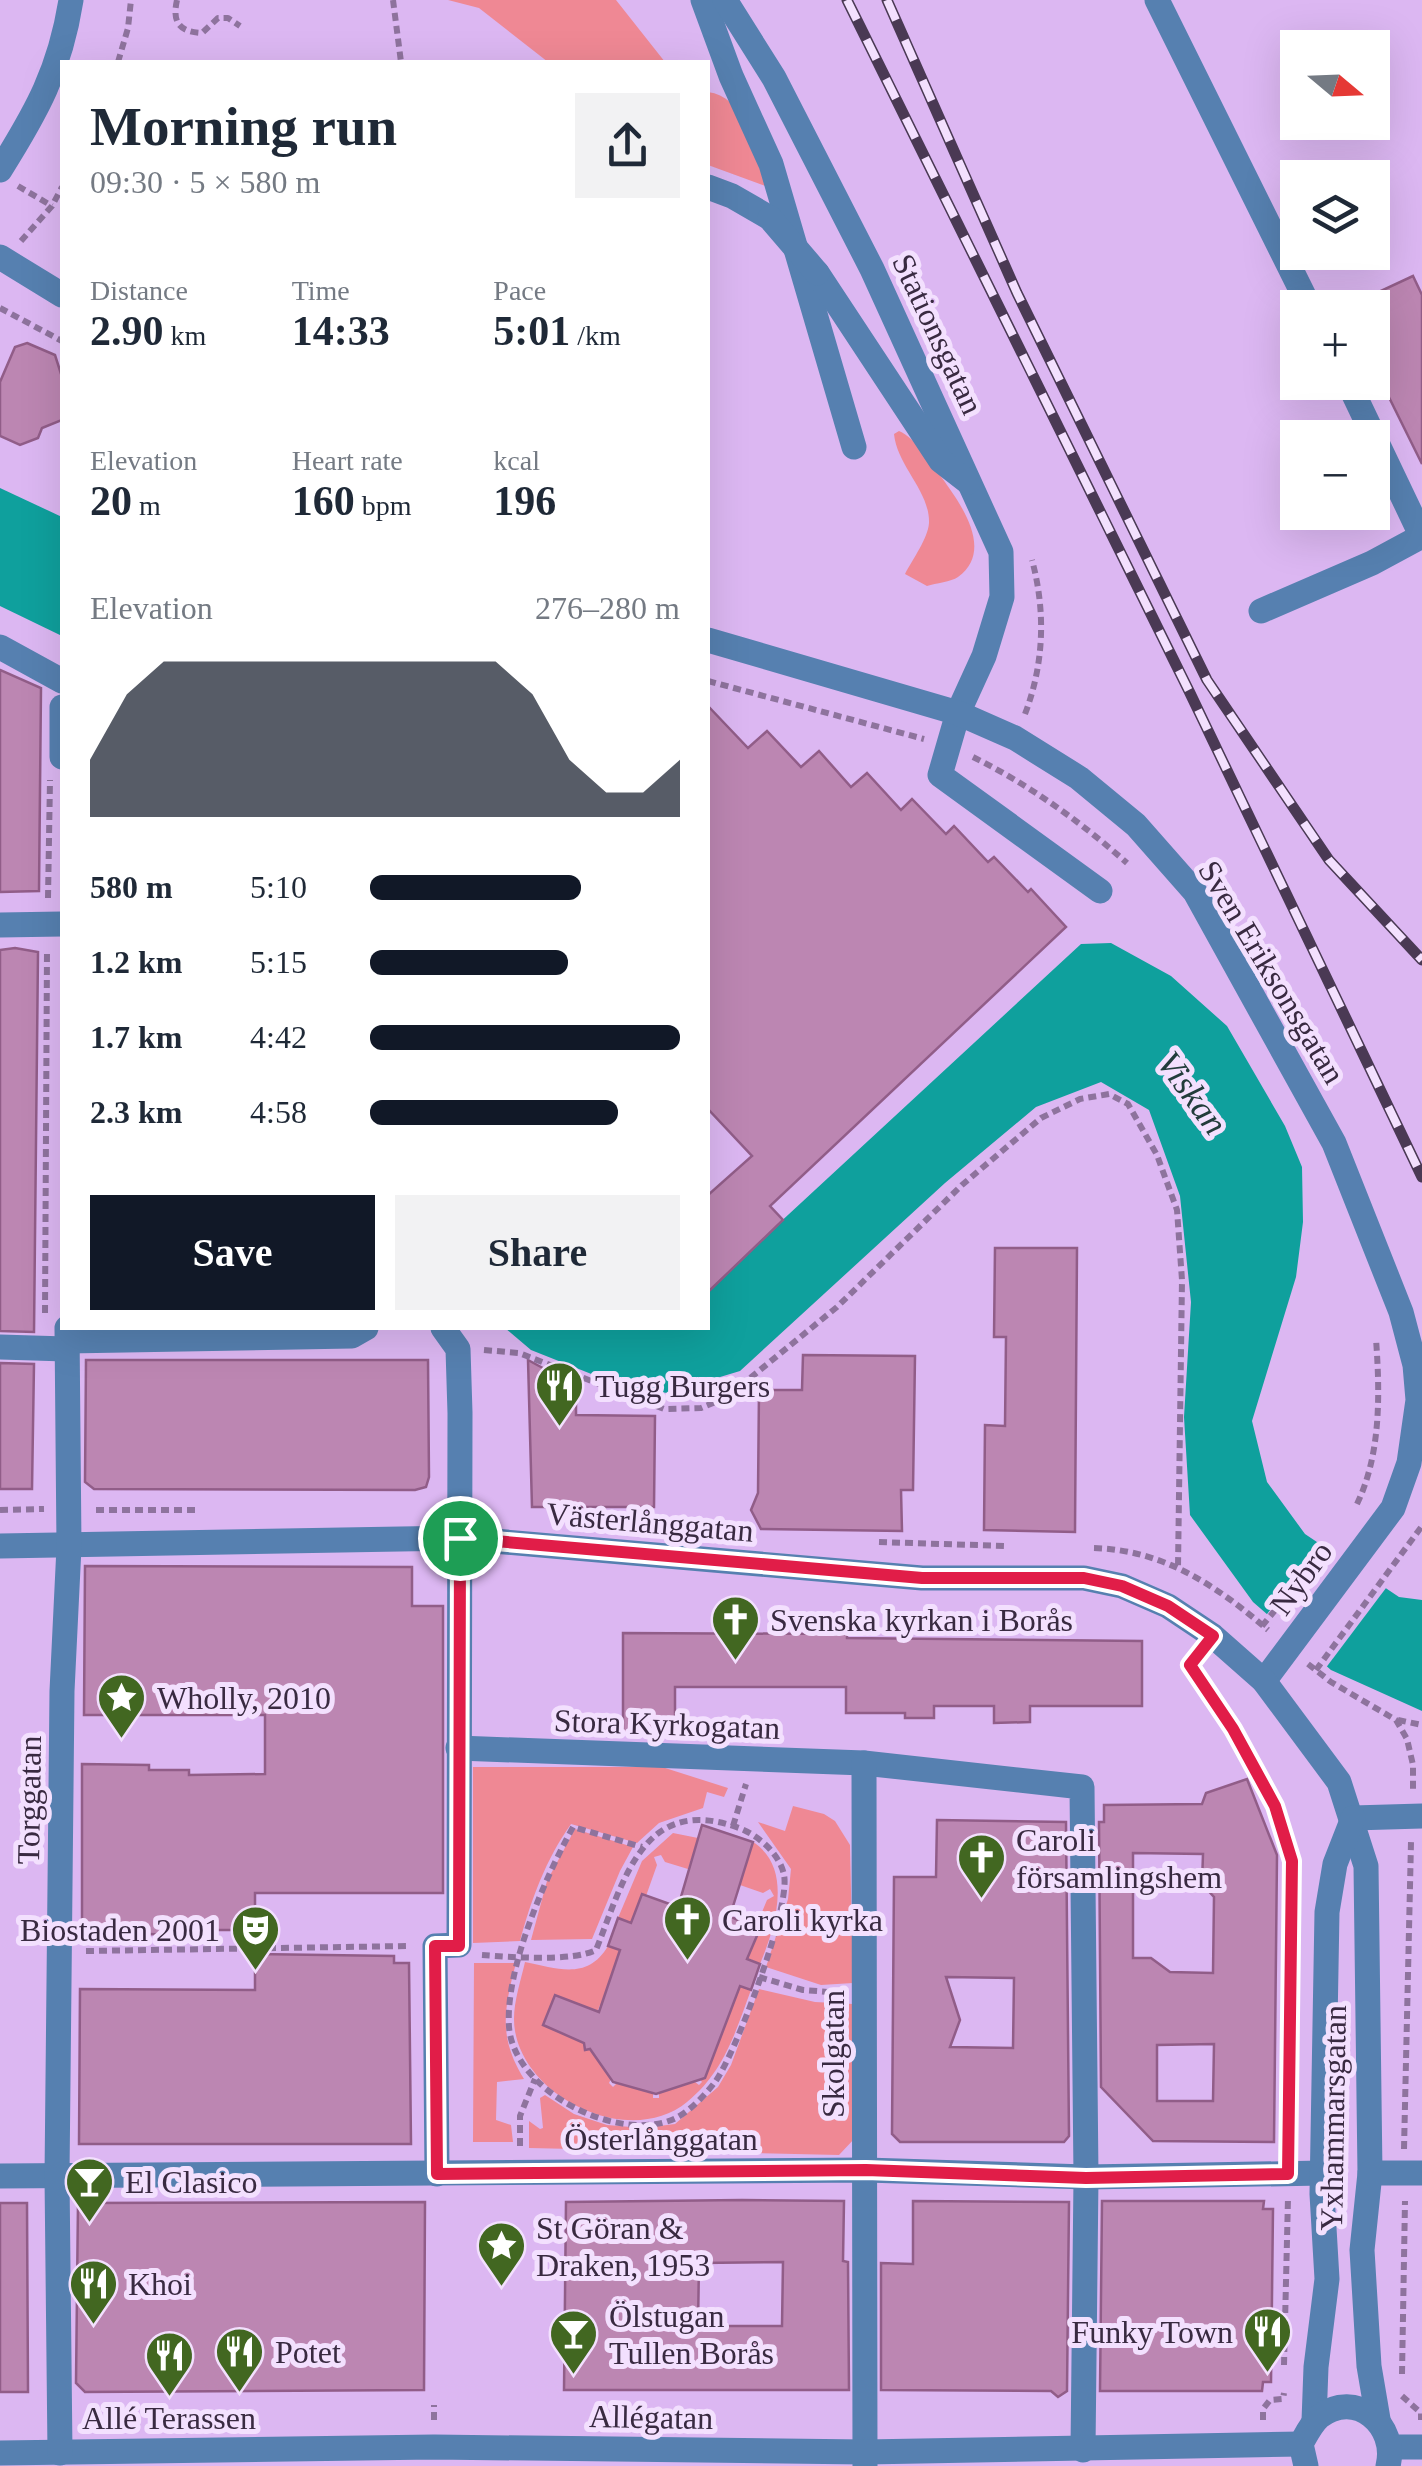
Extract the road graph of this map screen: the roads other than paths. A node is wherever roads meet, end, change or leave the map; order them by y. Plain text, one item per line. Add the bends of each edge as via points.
1 (71, 0) edge
2 (702, 0) edge
3 (724, 0) edge
4 (1158, 0) edge
5 (6, 176) edge
6 (710, 189) edge
7 (2, 258) edge
8 (1301, 290) edge
9 (60, 294) edge
10 (1357, 400) edge
11 (854, 447) dead end
12 (972, 485) junction
13 (1422, 536) edge
14 (1261, 611) dead end
15 (710, 641) edge
16 (0, 647) edge
17 (60, 680) edge
18 (958, 713) junction
19 (60, 729) edge
20 (57, 762) edge
21 (1100, 891) dead end
22 (55, 924) edge
23 (0, 925) edge
24 (362, 1330) edge
25 (451, 1338) edge
26 (61, 1342) edge
27 (0, 1348) edge
28 (1420, 1400) edge
29 (460, 1538) junction
30 (1365, 1545) joint
31 (0, 1546) edge
32 (69, 1547) junction
33 (1264, 1681) junction
34 (458, 1748) junction
35 (864, 1762) junction
36 (1417, 1816) edge
37 (1353, 1818) junction
38 (866, 2170) junction
39 (1323, 2173) junction
40 (1370, 2173) junction
41 (1413, 2173) edge
42 (437, 2174) junction
43 (0, 2176) edge
44 (57, 2176) junction
45 (1086, 2178) junction
46 (1378, 2420) junction
47 (1314, 2421) junction
48 (1421, 2447) edge
49 (1082, 2450) junction
50 (0, 2453) edge
51 (60, 2453) junction
52 (1303, 2455) edge
53 (1390, 2456) edge
54 (864, 2459) edge

1 - 5 street via 60,56
2 - 11 street via 772,164
3 - 12 street, Stationsgatan via 774,78 872,269
4 - 8 street
6 - 12 street, bridge via 770,218 817,273 941,461
7 - 9 street
10 - 13 street
12 - 18 street, Stationsgatan via 1001,552 1002,597
13 - 14 street
15 - 18 street, Sven Eriksonsgatan
16 - 17 street
18 - 21 street, Stationsgatan via 940,775
18 - 28 street, Sven Eriksonsgatan via 1015,738 1078,778 1136,825 1195,892 1334,1142 1401,1312
19 - 20 street
22 - 23 street
24 - 26 street via 352,1336
25 - 29 street
26 - 27 street
26 - 32 street, Torggatan
28 - 30 street, Sven Eriksonsgatan via 1410,1463 1393,1508
29 - 32 street, Västerlånggatan
29 - 33 street, Västerlånggatan via 922,1578 1084,1578 1168,1606
29 - 34 street
30 - 33 street, Nybro
31 - 32 street, Västerlånggatan
32 - 44 street, Torggatan
33 - 37 street, Yxhammarsgatan via 1339,1782
34 - 35 street, Stora Kyrkogatan
34 - 42 street via 459,1946 435,1949
35 - 38 street, Skolgatan
35 - 45 street, Stora Kyrkogatan via 1082,1787
36 - 37 street
37 - 39 street, Yxhammarsgatan via 1335,1864 1327,1912
37 - 40 street, Yxhammarsgatan via 1366,1866
38 - 42 street, Österlånggatan
38 - 45 street, Österlånggatan
38 - 54 street, Skolgatan
39 - 45 street, Österlånggatan
39 - 47 street, Yxhammarsgatan via 1326,2279
40 - 41 street
40 - 46 street, Yxhammarsgatan via 1363,2266
42 - 44 street, Österlånggatan
43 - 44 street, Österlånggatan
44 - 51 street, Torggatan
45 - 49 street
46 - 47 street via 1346,2407
46 - 53 street
47 - 52 street, Allégatan
48 - 53 street
49 - 52 street, Allégatan via 1264,2446
49 - 54 street, Allégatan
50 - 51 street, Allégatan
51 - 54 street, Allégatan via 434,2447

